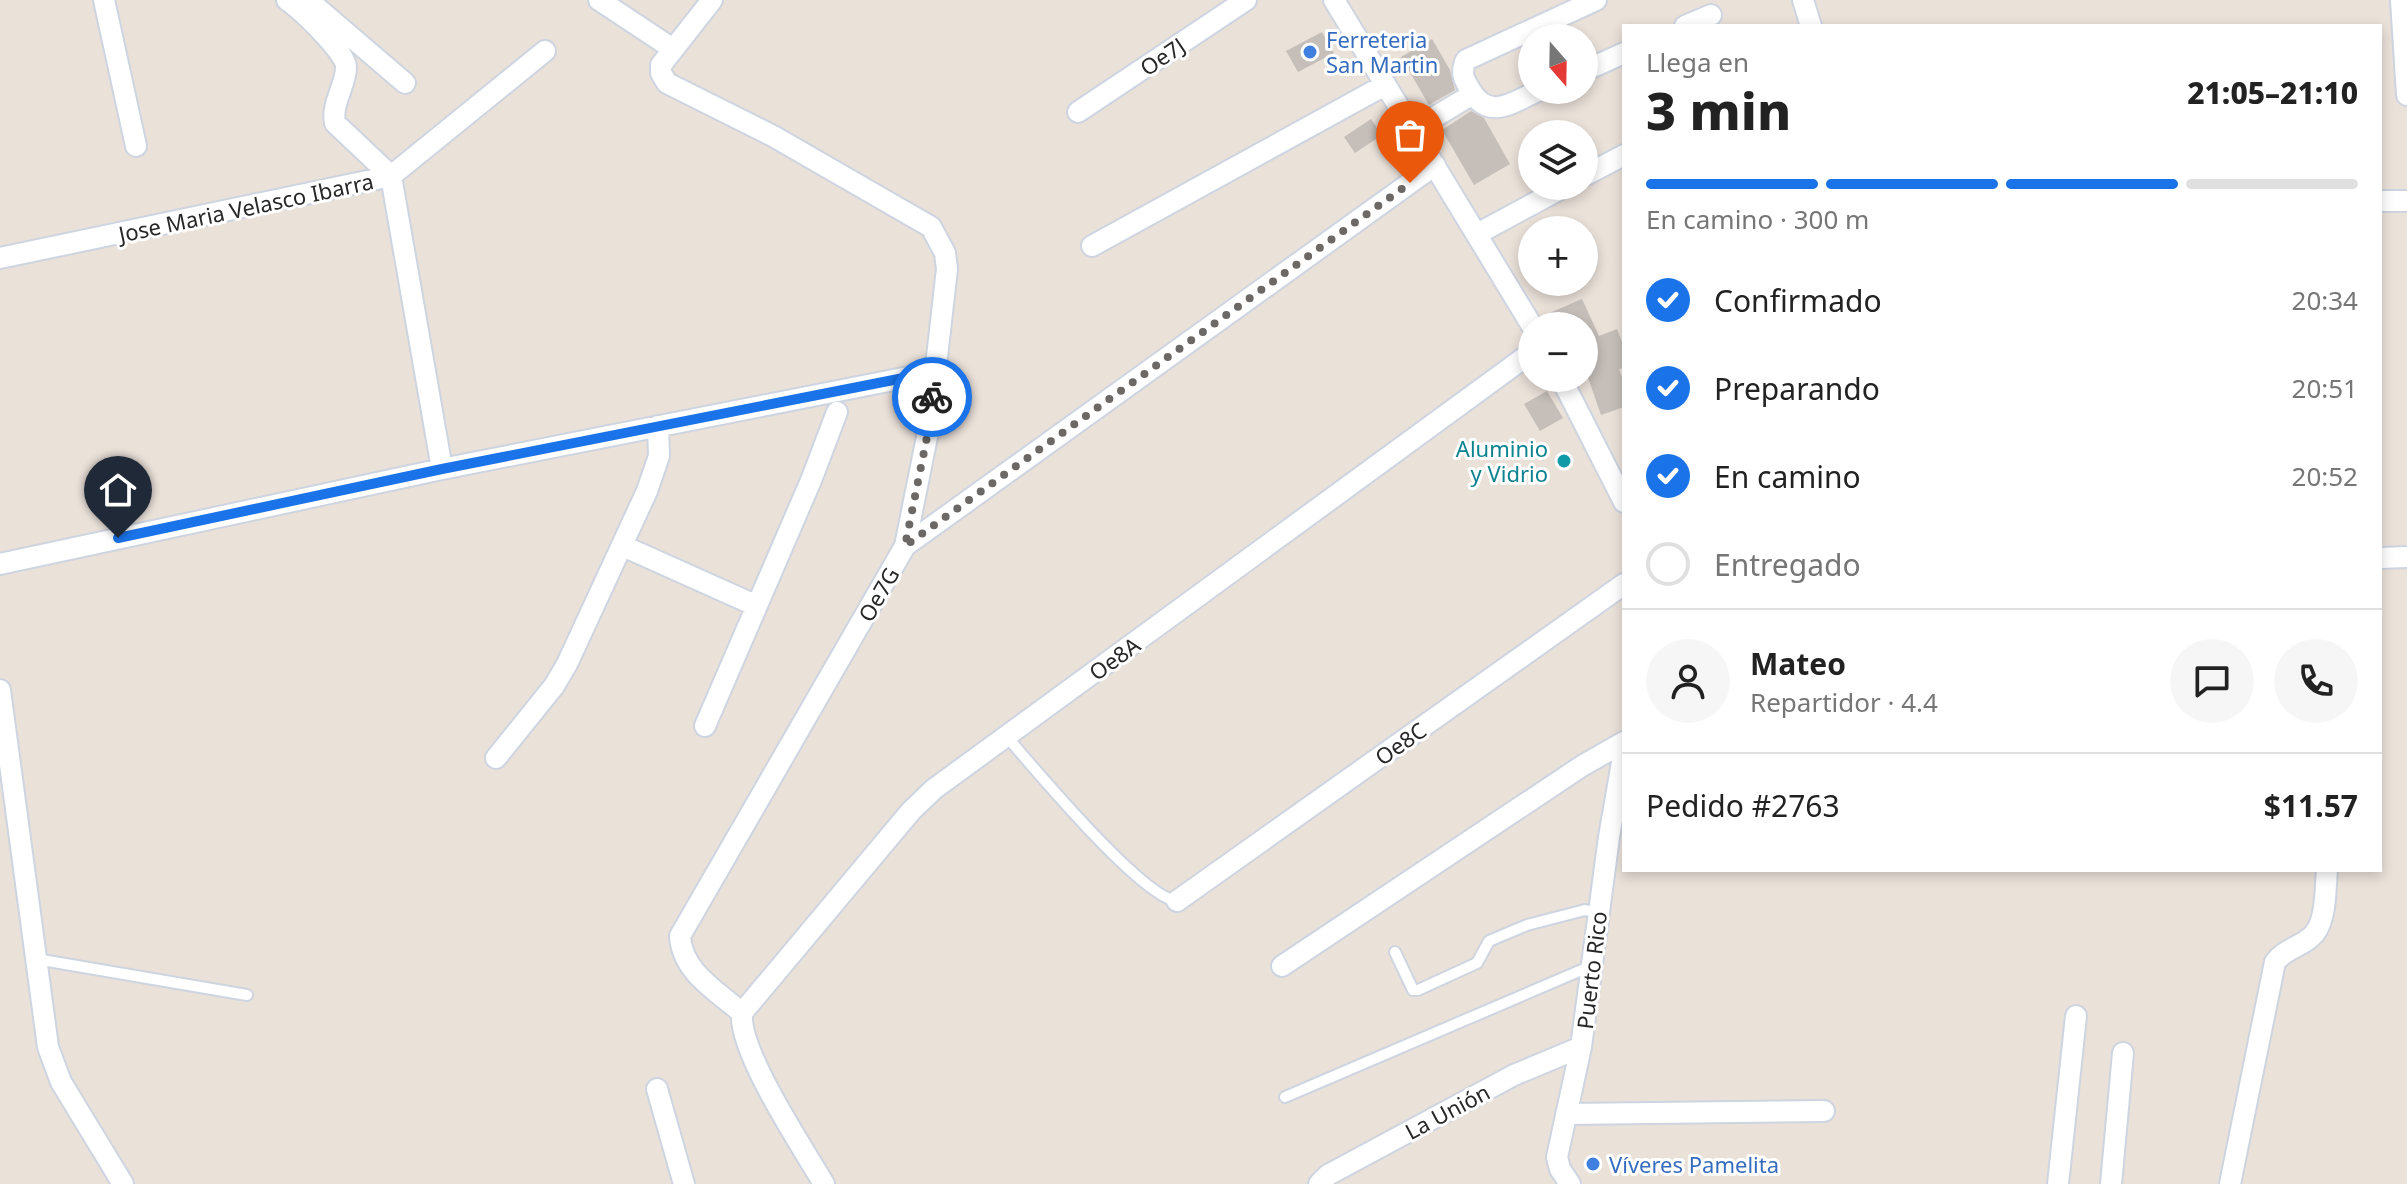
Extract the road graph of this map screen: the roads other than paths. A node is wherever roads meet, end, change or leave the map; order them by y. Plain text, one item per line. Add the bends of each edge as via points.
1 (104, 0) edge
2 (287, 0) edge
3 (308, 0) edge
4 (599, 0) edge
5 (712, 0) edge
6 (1246, 0) edge
7 (1334, 0) edge
8 (1596, 0) edge
9 (1803, 0) edge
10 (2401, 0) edge
11 (1710, 14) edge
12 (1689, 24) edge
13 (1810, 24) edge
14 (673, 49) junction
15 (545, 51) dead end
16 (1622, 54) edge
17 (1598, 65) edge
18 (405, 83) dead end
19 (1385, 85) junction
20 (1473, 94) junction
21 (2407, 95) edge
22 (1518, 100) edge
23 (1078, 112) dead end
24 (1413, 130) junction
25 (136, 146) dead end
26 (1622, 156) edge
27 (1435, 165) junction
28 (1598, 169) edge
29 (391, 176) junction
30 (1540, 200) edge
31 (2382, 201) edge
32 (2407, 201) edge
33 (1477, 234) junction
34 (1092, 246) dead end
35 (0, 258) edge
36 (1524, 312) edge
37 (1518, 362) edge
38 (934, 372) junction
39 (1568, 392) edge
40 (837, 412) dead end
41 (658, 426) junction
42 (442, 469) junction
43 (1622, 498) edge
44 (623, 546) junction
45 (905, 546) junction
46 (2407, 557) edge
47 (2382, 558) edge
48 (0, 564) edge
49 (1622, 585) edge
50 (757, 606) junction
51 (0, 690) edge
52 (705, 726) dead end
53 (1007, 737) junction
54 (1622, 743) edge
55 (496, 758) dead end
56 (1622, 773) edge
57 (1616, 838) edge
58 (2327, 872) edge
59 (1177, 901) joint
60 (1598, 913) junction
61 (1395, 952) dead end
62 (36, 959) junction
63 (1282, 966) dead end
64 (1591, 966) junction
65 (247, 995) dead end
66 (742, 1013) junction
67 (2076, 1016) dead end
68 (1581, 1047) junction
69 (2123, 1053) dead end
70 (657, 1089) dead end
71 (1285, 1097) dead end
72 (1824, 1111) dead end
73 (1566, 1114) junction
74 (123, 1184) edge
75 (684, 1184) edge
76 (824, 1184) edge
77 (1319, 1184) edge
78 (1570, 1184) edge
79 (2058, 1184) edge
80 (2111, 1184) edge
81 (2230, 1184) edge

1 - 25 street
2 - 29 street via 344,59 335,123
3 - 18 street
4 - 14 street
5 - 14 street, Oe7G
6 - 23 street, Oe7J
7 - 19 street
8 - 20 street via 1466,60 1463,76
9 - 13 street
10 - 21 street
11 - 12 street
14 - 38 street, Oe7G via 661,65 667,83 773,136 931,227 947,269
15 - 29 street, Jose Maria Velasco Ibarra
16 - 17 street
19 - 24 street
19 - 34 street
20 - 22 street via 1482,105 1499,108
20 - 24 street
24 - 27 street
26 - 28 street
27 - 33 street
27 - 45 street
29 - 35 street, Jose Maria Velasco Ibarra
29 - 42 street
30 - 33 street
31 - 32 street
33 - 36 street
37 - 53 street, Oe8A
38 - 41 street
38 - 45 street, Oe7G via 929,427
39 - 43 street
40 - 50 street
41 - 42 street
41 - 44 street via 657,464
42 - 48 street
44 - 50 street
44 - 55 street via 554,686
45 - 66 street, Oe7G via 680,936 691,970
46 - 47 street
49 - 59 street, Oe8C
50 - 52 street
51 - 62 street
53 - 59 lane via 1102,842 1161,894
53 - 66 street, Oe8A via 918,804
54 - 63 street
56 - 57 street, Puerto Rico
57 - 60 street, Puerto Rico
58 - 81 street via 2320,925 2275,962
60 - 61 lane via 1585,910 1489,941 1477,963 1418,990 1408,985
60 - 64 street, Puerto Rico
62 - 65 lane
62 - 74 street via 53,1066
64 - 68 street, Puerto Rico
64 - 71 lane
66 - 76 street via 763,1077
67 - 79 street
68 - 73 street, Puerto Rico
68 - 77 street, La Unión via 1514,1075
69 - 80 street
70 - 75 street
72 - 73 street
73 - 78 street, Puerto Rico via 1557,1157

